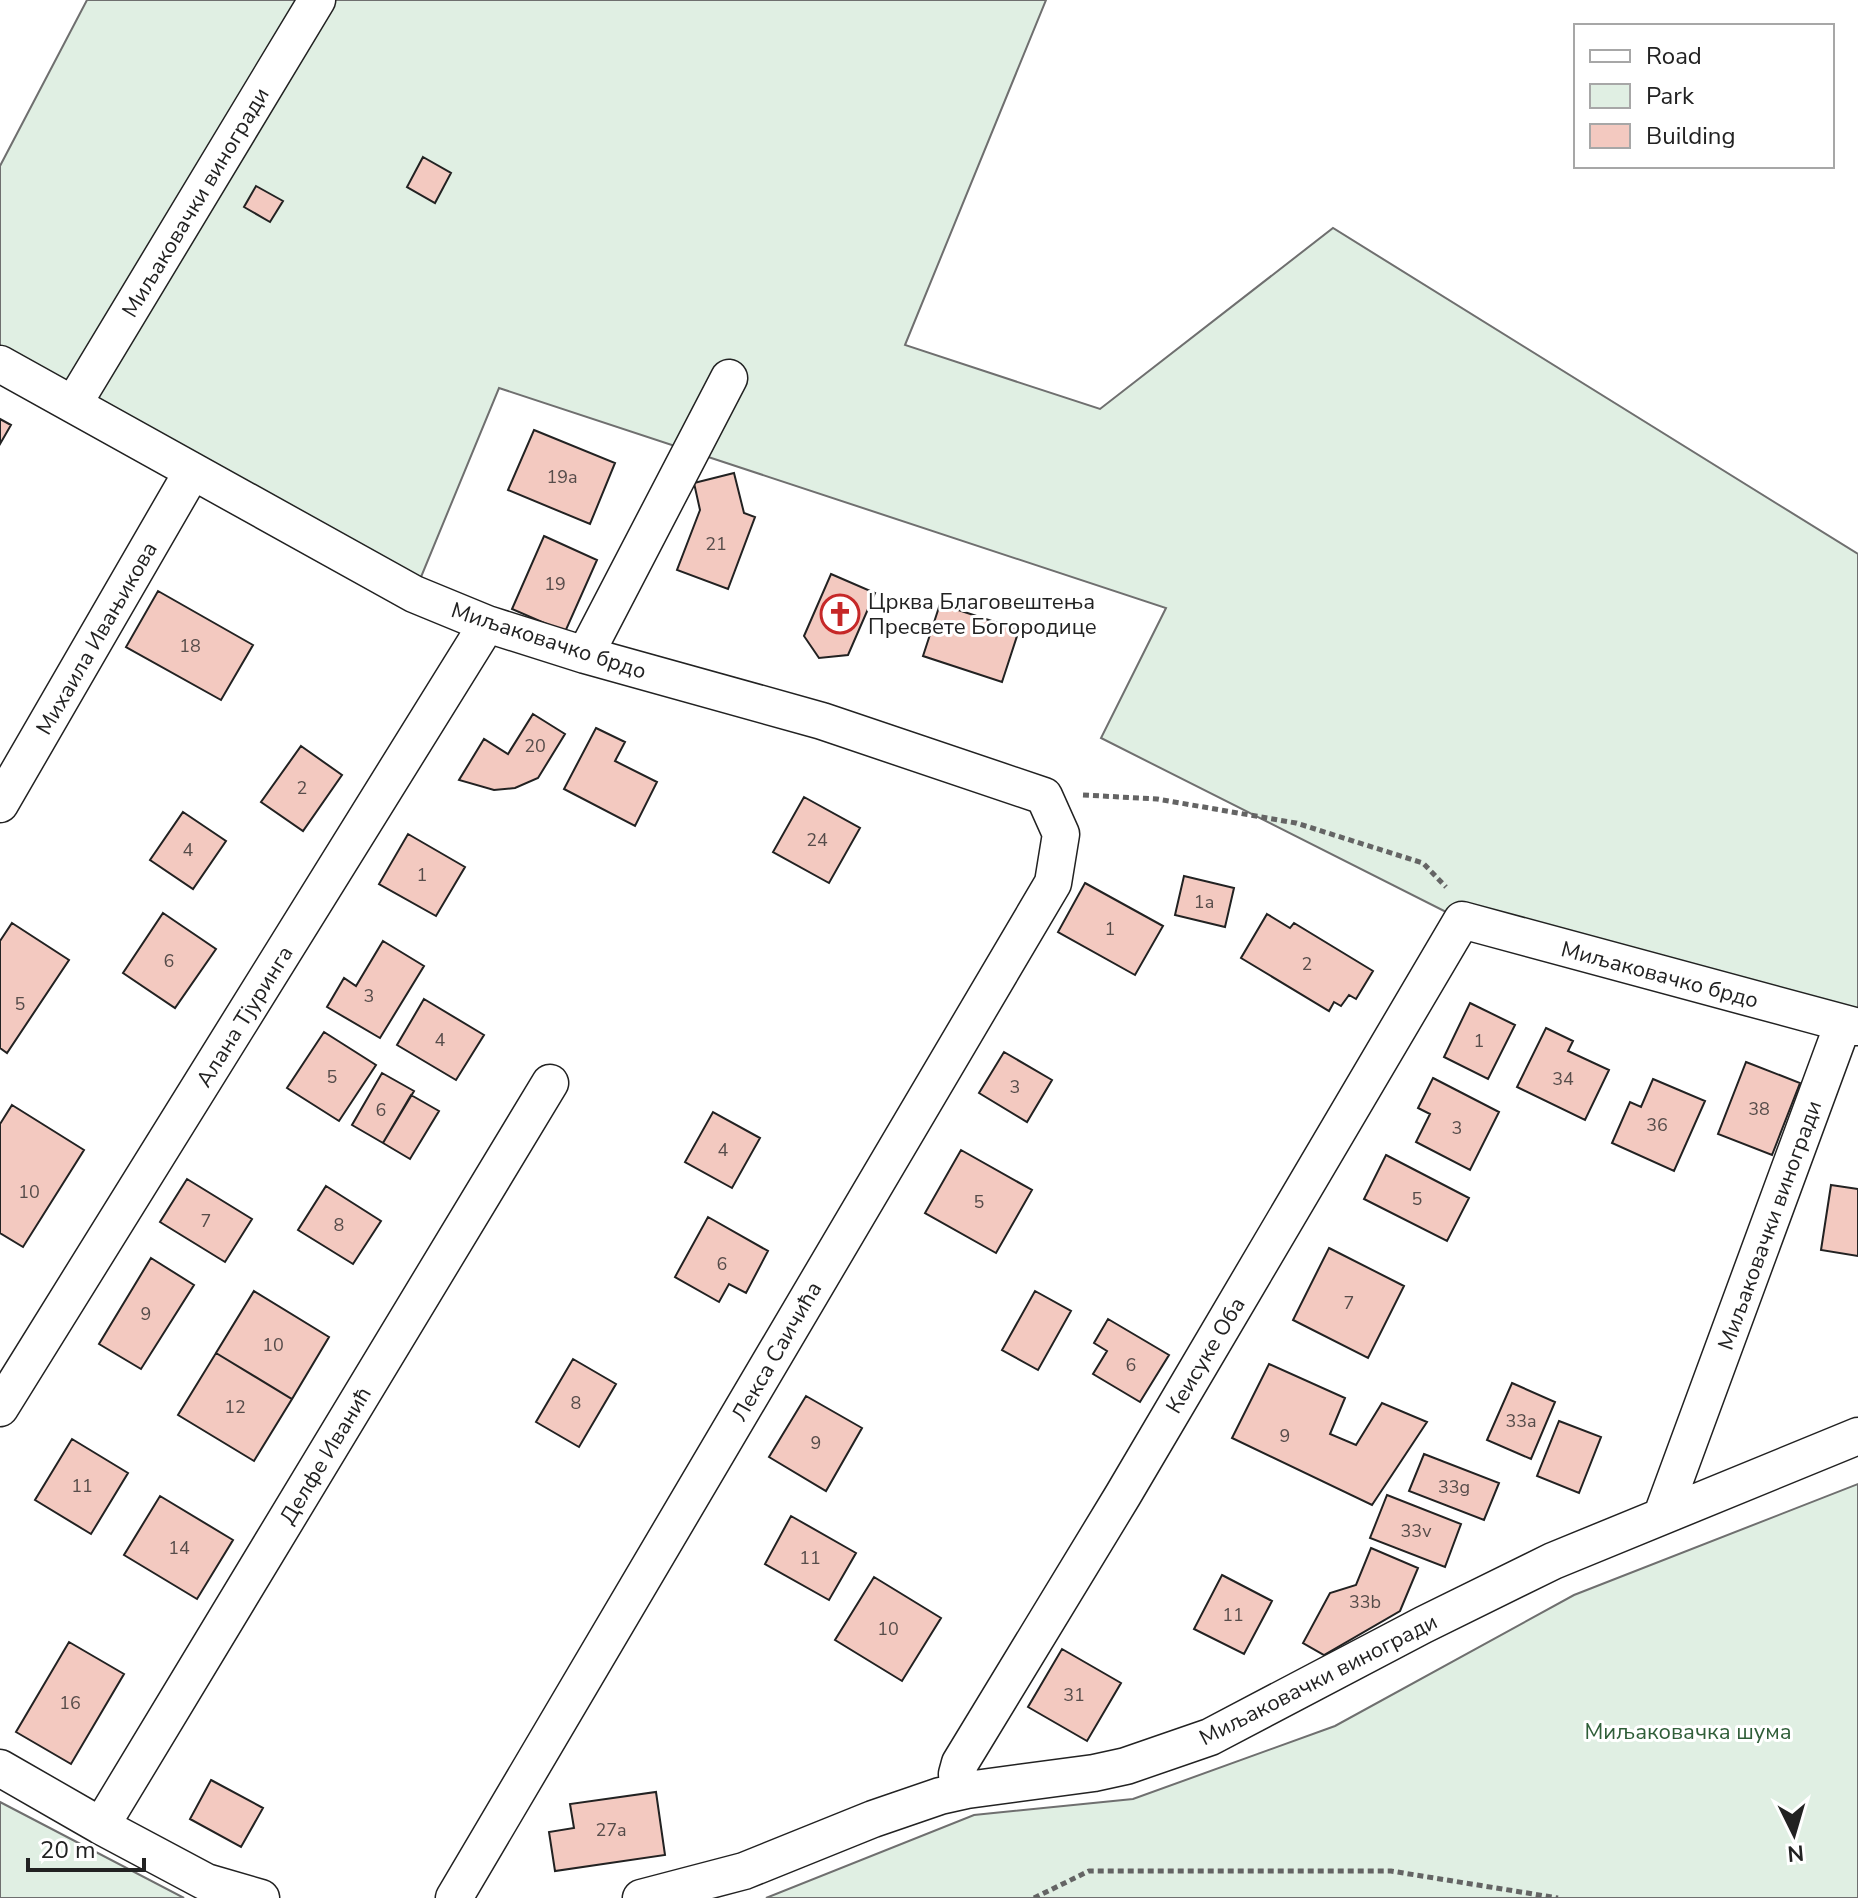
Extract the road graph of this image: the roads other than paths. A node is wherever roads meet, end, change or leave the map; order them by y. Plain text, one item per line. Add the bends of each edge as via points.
1 (317, 0) edge
2 (0, 364) edge
3 (729, 378) dead end
4 (74, 403) junction
5 (192, 472) junction
6 (487, 624) junction
7 (585, 655) junction
8 (1044, 796) joint
9 (0, 804) edge
10 (1462, 920) joint
11 (1850, 1026) edge
12 (550, 1083) dead end
13 (0, 1408) edge
14 (1858, 1436) edge
15 (1662, 1515) junction
16 (0, 1768) edge
17 (958, 1791) junction
18 (101, 1826) junction
19 (261, 1898) edge
20 (454, 1898) edge
21 (641, 1898) edge

1 - 4 street, Миљаковачки виногради
2 - 4 street, Миљаковачко брдо
3 - 7 street
4 - 5 street, Миљаковачко брдо
5 - 6 street, Миљаковачко брдо via 414,594
5 - 9 street, Михаила Ивањикова
6 - 7 street, Миљаковачко брдо
6 - 13 street, Алана Тјуринга
7 - 8 street, Миљаковачко брдо via 822,721
8 - 20 street, Лекса Саичића via 1061,834 1053,883
10 - 11 street, Миљаковачко брдо
10 - 17 street, Кеисуке Оба via 960,1763
11 - 15 street, Миљаковачки виногради
12 - 18 street, Делфе Иванић
14 - 15 street, Миљаковачки виногради
15 - 17 street, Миљаковачки виногради via 1553,1561 1210,1737 1094,1773
16 - 18 street
17 - 21 street, Миљаковачки виногради via 744,1871
18 - 19 street via 206,1882

